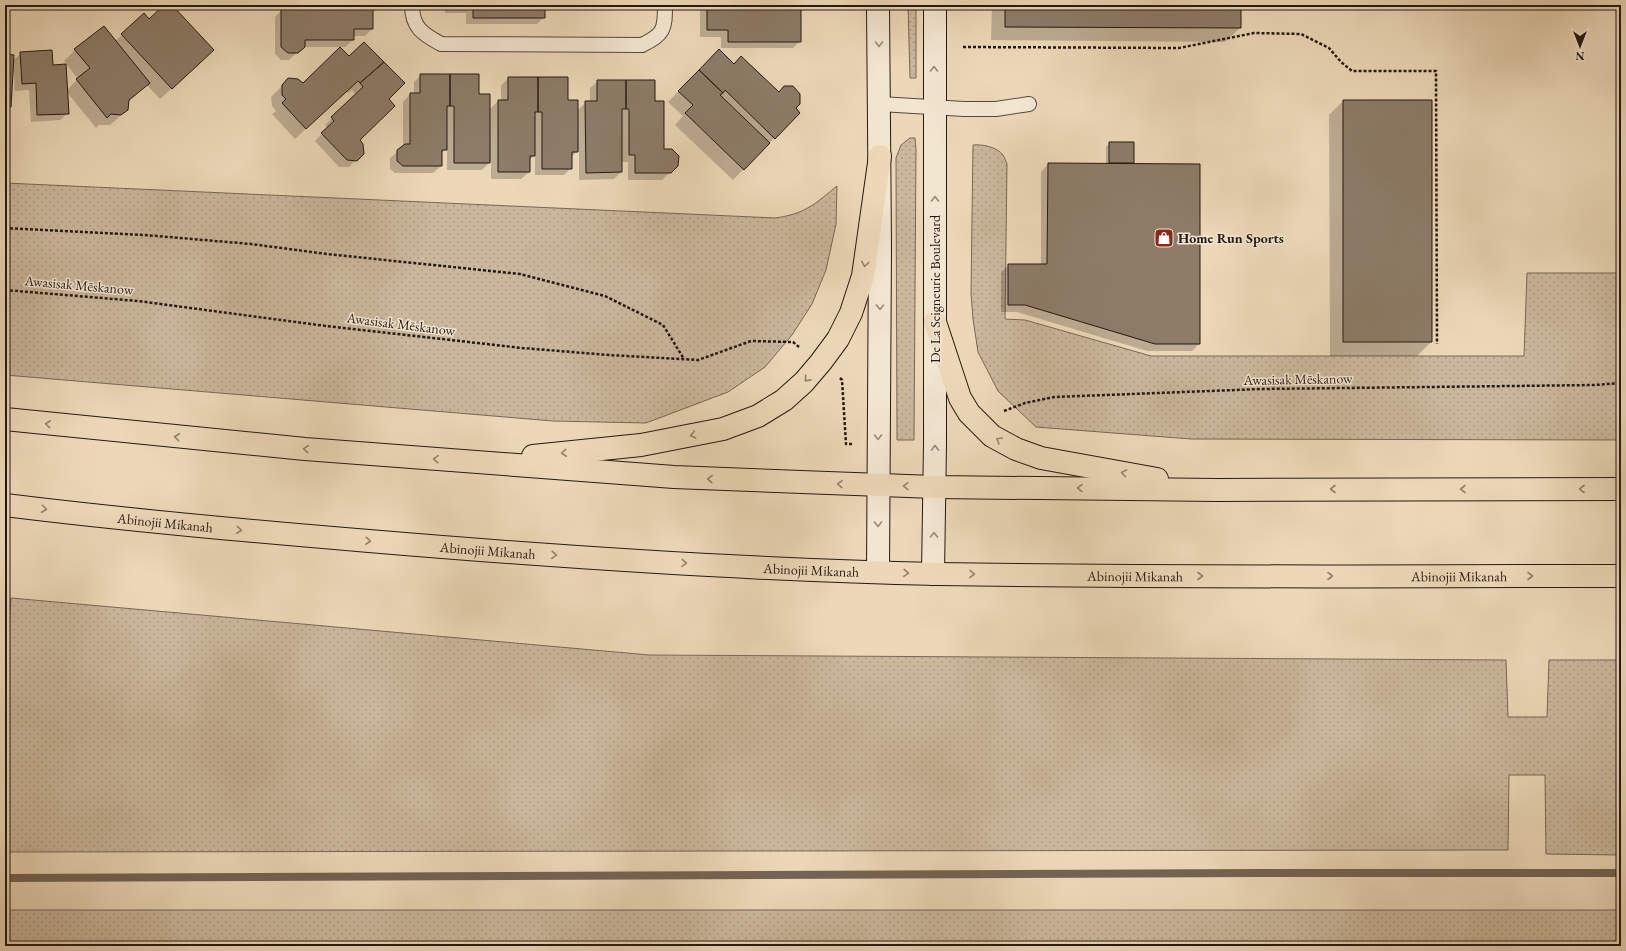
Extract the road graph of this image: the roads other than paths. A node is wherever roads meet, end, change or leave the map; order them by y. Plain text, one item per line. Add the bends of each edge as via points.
1 (412, 5) edge
2 (665, 5) edge
3 (878, 5) edge
4 (935, 5) edge
5 (880, 104) junction
6 (1029, 104) dead end
7 (934, 106) junction
8 (880, 156) junction
9 (935, 322) junction
10 (5, 419) edge
11 (475, 462) junction
12 (879, 485) junction
13 (934, 486) junction
14 (1621, 488) edge
15 (1217, 490) junction
16 (5, 505) edge
17 (878, 572) junction
18 (933, 574) junction
19 (1621, 576) edge

1 - 2 lane via 412,17 422,33 441,44 634,45 642,45 657,37 665,24
3 -> 5 street
7 -> 4 street, De La Seigneurie Boulevard
5 - 7 lane
5 - 8 street
6 - 7 lane via 996,109
9 -> 7 street, De La Seigneurie Boulevard
8 -> 11 main road via 863,276 851,313 838,339 821,362 784,400 758,416 722,429 641,445
8 -> 12 street
13 -> 9 street, De La Seigneurie Boulevard
15 -> 9 main road via 1041,458 1016,449 992,436 969,413 960,398
11 -> 10 main road via 305,449
12 -> 11 main road via 674,477
13 -> 12 main road
12 -> 17 street
15 -> 13 main road
18 -> 13 street, De La Seigneurie Boulevard
14 -> 15 main road
16 -> 17 main road, Abinojii Mikanah via 158,522 463,549
17 -> 18 main road, Abinojii Mikanah
18 -> 19 main road, Abinojii Mikanah

